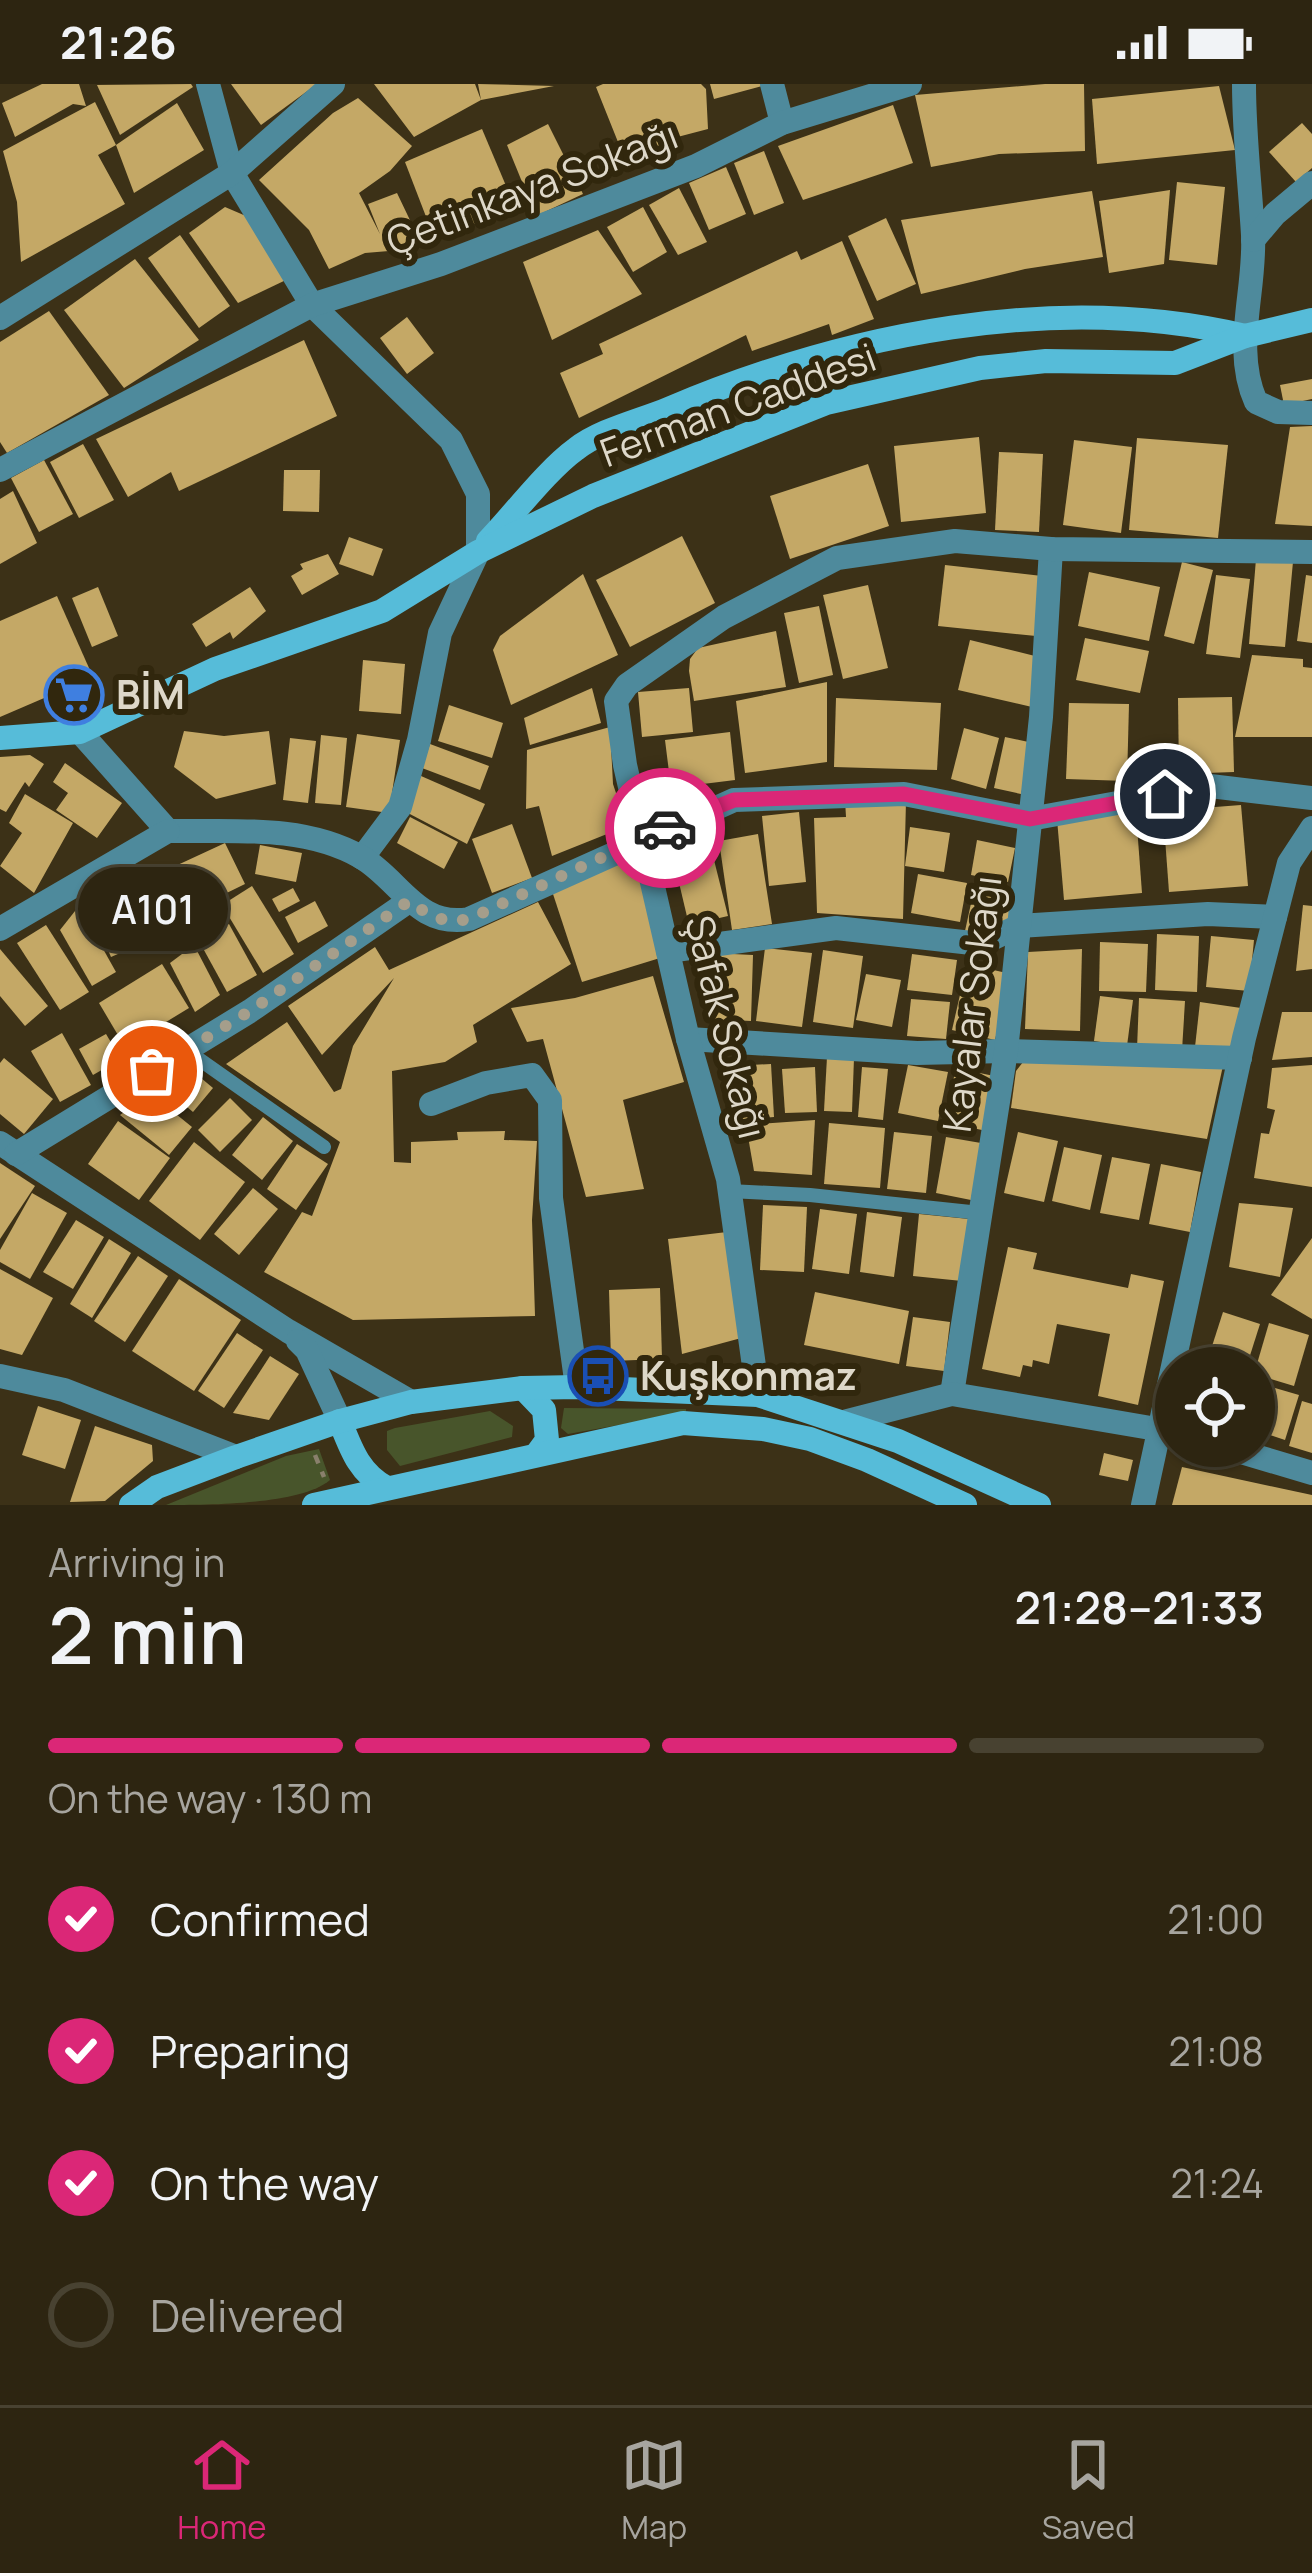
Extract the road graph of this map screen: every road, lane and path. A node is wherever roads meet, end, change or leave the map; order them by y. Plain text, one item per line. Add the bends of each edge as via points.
1 (208, 84) edge
2 (333, 84) edge
3 (772, 84) edge
4 (910, 84) edge
5 (1244, 84) edge
6 (782, 123) junction
7 (232, 173) junction
8 (1312, 183) edge
9 (1253, 240) junction
10 (312, 305) junction
11 (0, 318) edge
12 (1312, 320) edge
13 (1245, 336) junction
14 (1312, 413) edge
15 (0, 470) edge
16 (1052, 549) junction
17 (478, 552) junction
18 (1312, 552) edge
19 (80, 732) junction
20 (0, 738) edge
21 (1312, 798) edge
22 (1030, 819) junction
23 (1312, 828) edge
24 (168, 831) junction
25 (643, 838) junction
26 (362, 858) junction
27 (409, 901) junction
28 (1275, 916) junction
29 (1019, 926) junction
30 (0, 929) edge
31 (668, 951) junction
32 (688, 1040) junction
33 (186, 1050) junction
34 (1006, 1051) junction
35 (1240, 1058) junction
36 (431, 1104) dead end
37 (324, 1147) dead end
38 (8, 1149) edge
39 (729, 1191) junction
40 (980, 1213) junction
41 (288, 1331) junction
42 (1184, 1347) edge
43 (0, 1376) edge
44 (523, 1388) junction
45 (578, 1388) junction
46 (952, 1394) junction
47 (758, 1395) junction
48 (411, 1402) junction
49 (340, 1421) junction
50 (847, 1421) junction
51 (1155, 1428) edge
52 (305, 1433) junction
53 (536, 1455) junction
54 (236, 1457) junction
55 (1275, 1462) edge
56 (1156, 1467) edge
57 (1312, 1473) edge
58 (386, 1488) junction
59 (324, 1503) edge
60 (131, 1505) edge
61 (965, 1505) edge
62 (1039, 1505) edge
63 (1143, 1505) edge

1 - 7 street
2 - 7 street
3 - 6 street
4 - 6 street, Çetinkaya Sokağı
5 - 9 street
6 - 10 street, Çetinkaya Sokağı via 696,166
7 - 10 street
7 - 11 street
8 - 9 street
9 - 13 street
10 - 15 street, Çetinkaya Sokağı
10 - 17 street via 451,440 478,494
12 - 13 street, Ferman Caddesi
13 - 14 street via 1246,380 1256,402
13 - 17 street, Ferman Caddesi via 1175,363 980,368 826,403 593,496
13 - 17 street, Ferman Caddesi via 1189,322 1008,319 823,356 714,390 577,448
16 - 18 street, Şafak Sokağı
16 - 22 street, Kayalar Sokağı
16 - 25 street, Şafak Sokağı via 955,541 837,558 724,616 626,685 616,701
17 - 19 street, Ferman Caddesi via 382,610 215,669
17 - 26 street via 440,633 400,808
19 - 20 street, Ferman Caddesi
19 - 24 street
21 - 22 street via 1210,785
22 - 25 street via 904,794 734,800
22 - 29 street, Kayalar Sokağı
23 - 28 street via 1289,862
24 - 26 street via 301,833
24 - 30 street
25 - 27 street via 469,919 434,919
25 - 31 street, Şafak Sokağı
26 - 27 street
27 - 33 street
28 - 29 street
28 - 35 street
29 - 31 street via 981,944 836,928
29 - 34 street, Kayalar Sokağı
31 - 32 street, Şafak Sokağı
32 - 34 street via 917,1054
32 - 39 street, Şafak Sokağı
33 - 37 lane
33 - 38 street
34 - 35 street
34 - 40 street, Kayalar Sokağı
35 - 42 street
36 - 45 street via 532,1075 550,1100 550,1198
38 - 41 street
39 - 40 lane
39 - 47 street, Şafak Sokağı
40 - 46 street, Kayalar Sokağı
41 - 48 street
41 - 49 street via 307,1350
43 - 54 street via 64,1390
44 - 45 street
44 - 48 street
44 - 53 street via 544,1410 547,1440
45 - 47 street
46 - 50 street
46 - 51 street
47 - 50 street
48 - 49 street
49 - 52 street
49 - 58 street via 357,1462
50 - 62 street
52 - 54 street
52 - 59 path
53 - 58 street
53 - 61 street via 683,1423 763,1429 868,1460
54 - 60 street
55 - 57 street
56 - 63 street
58 - 59 street

